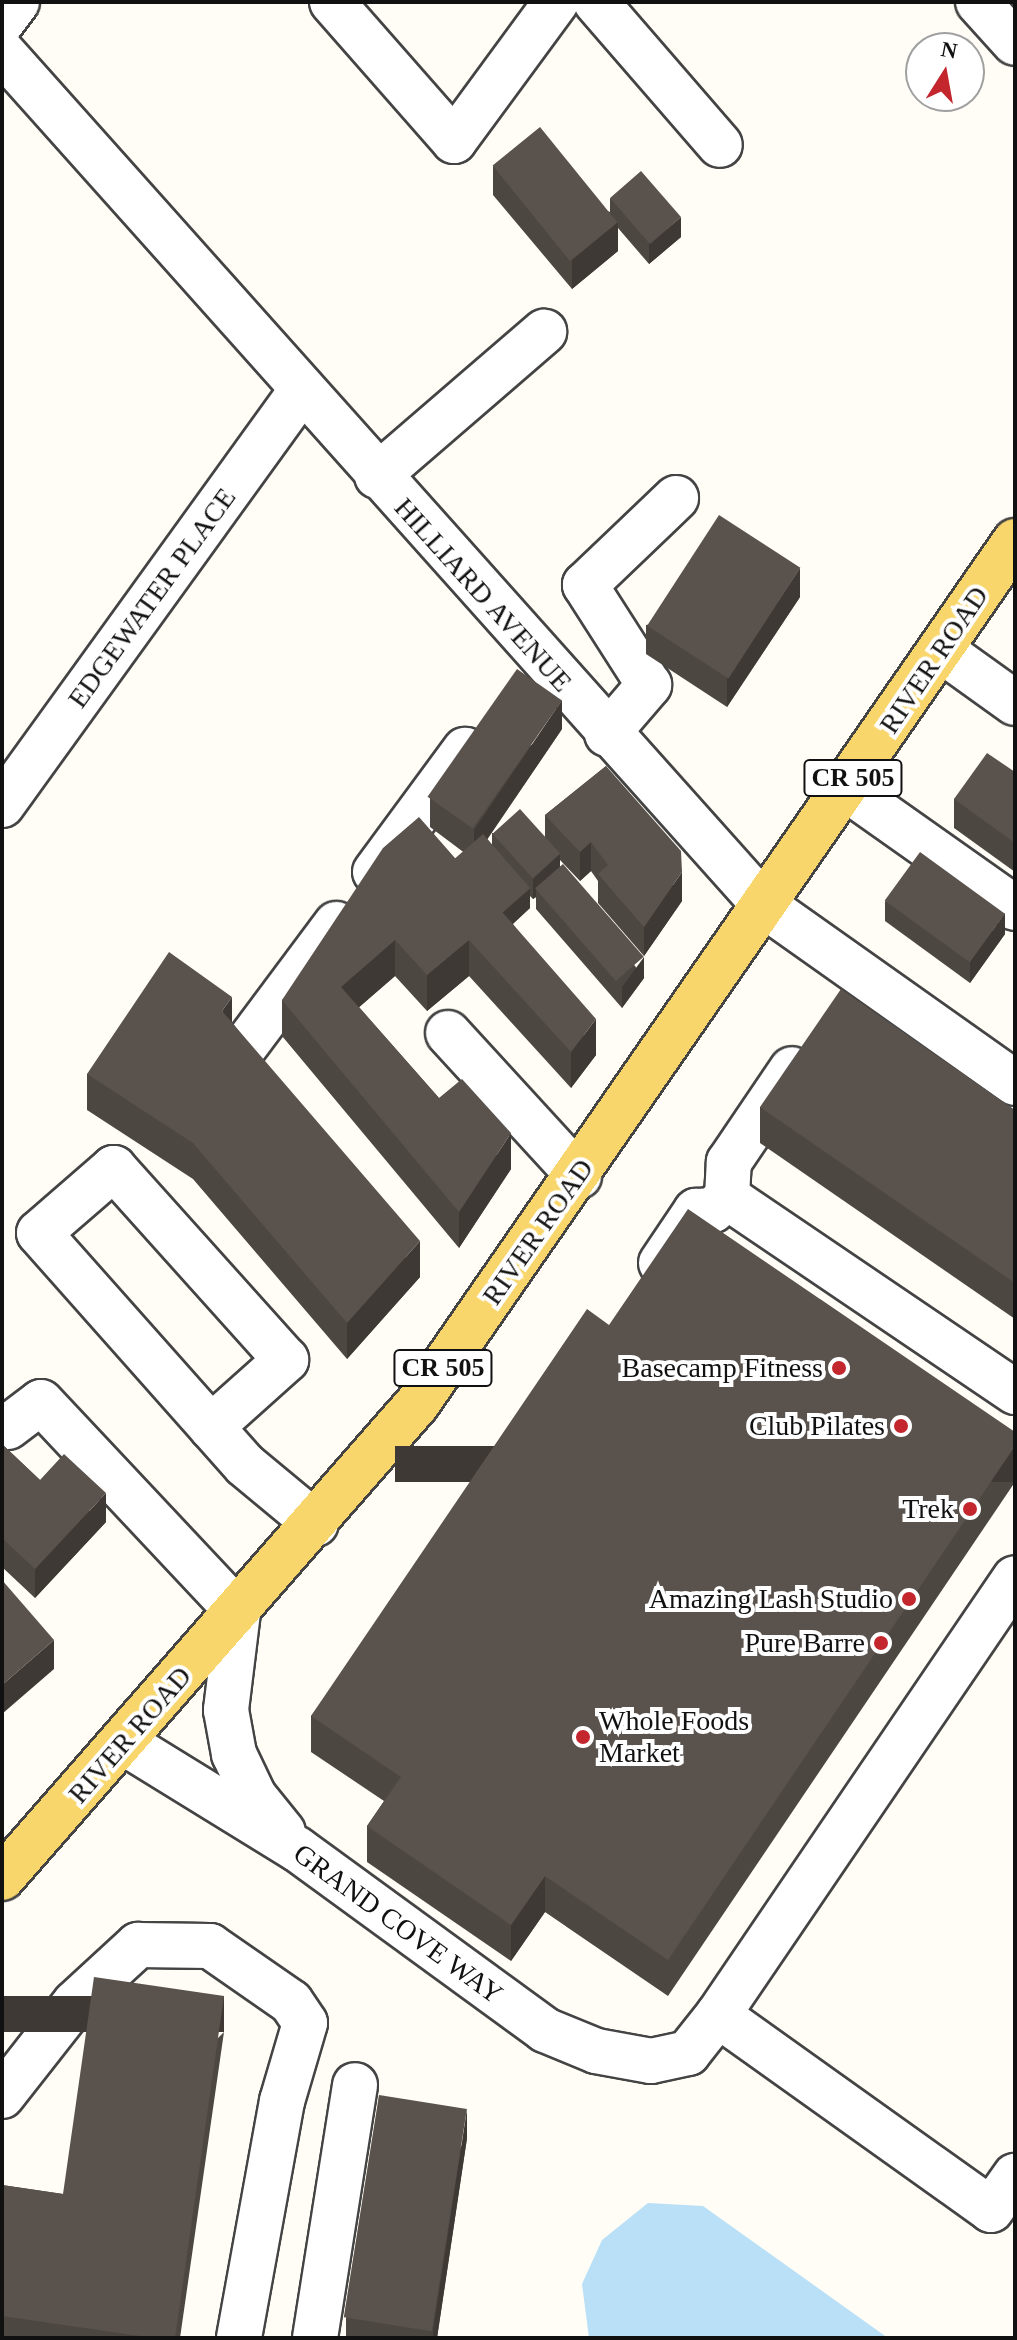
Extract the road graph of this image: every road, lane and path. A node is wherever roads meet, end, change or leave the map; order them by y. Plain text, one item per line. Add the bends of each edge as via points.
1 (17, 2) edge
2 (332, 2) edge
3 (556, 2) edge
4 (596, 2) edge
5 (978, 2) edge
6 (2, 22) edge
7 (1015, 43) edge
8 (2, 52) edge
9 (720, 145) dead end
10 (544, 332) dead end
11 (301, 391) junction
12 (377, 476) junction
13 (676, 498) dead end
14 (1015, 541) edge
15 (941, 650) junction
16 (1015, 703) edge
17 (488, 720) edge
18 (607, 734) junction
19 (845, 788) junction
20 (2, 805) edge
21 (765, 906) junction
22 (1015, 908) edge
23 (818, 1030) edge
24 (448, 1033) dead end
25 (240, 1053) edge
26 (1015, 1083) edge
27 (579, 1176) junction
28 (727, 1197) junction
29 (639, 1296) edge
30 (1015, 1392) edge
31 (8, 1427) dead end
32 (211, 1427) junction
33 (316, 1524) junction
34 (1015, 1578) edge
35 (238, 1612) junction
36 (123, 1742) junction
37 (297, 1849) junction
38 (6, 1864) edge
39 (718, 2015) junction
40 (355, 2085) dead end
41 (2, 2096) edge
42 (1015, 2176) edge
43 (239, 2338) edge
44 (315, 2338) edge

1 - 6 street
2 - 3 street via 454,141
4 - 9 street
5 - 7 street
8 - 11 street, HILLIARD AVENUE
10 - 12 street
11 - 12 street, HILLIARD AVENUE
11 - 20 street, EDGEWATER PLACE
12 - 18 street, HILLIARD AVENUE via 526,669
13 - 18 street via 585,585 649,685
14 - 15 main road, RIVER ROAD / CR 505
15 - 16 street
15 - 19 main road, RIVER ROAD / CR 505
17 - 25 street
18 - 21 street, HILLIARD AVENUE
19 - 21 main road, RIVER ROAD / CR 505
19 - 22 street
21 - 26 street, HILLIARD AVENUE
21 - 27 main road, RIVER ROAD / CR 505
23 - 28 street via 729,1162
24 - 27 street
27 - 33 main road, RIVER ROAD / CR 505 via 417,1404
28 - 29 street via 713,1210 696,1211
28 - 30 street
31 - 35 street via 41,1402
32 - 32 street via 39,1233 114,1168 286,1360
32 - 33 street
33 - 35 main road, RIVER ROAD / CR 505
34 - 39 street
35 - 36 main road, RIVER ROAD / CR 505
35 - 37 street via 226,1710 234,1754 254,1796
36 - 37 street, GRAND COVE WAY
36 - 38 main road, RIVER ROAD / CR 505
37 - 39 street, GRAND COVE WAY via 545,2030 632,2059 688,2053
39 - 42 street via 991,2210
40 - 44 street
41 - 43 street via 75,2003 138,1945 210,1946 291,2002 305,2023 282,2101

